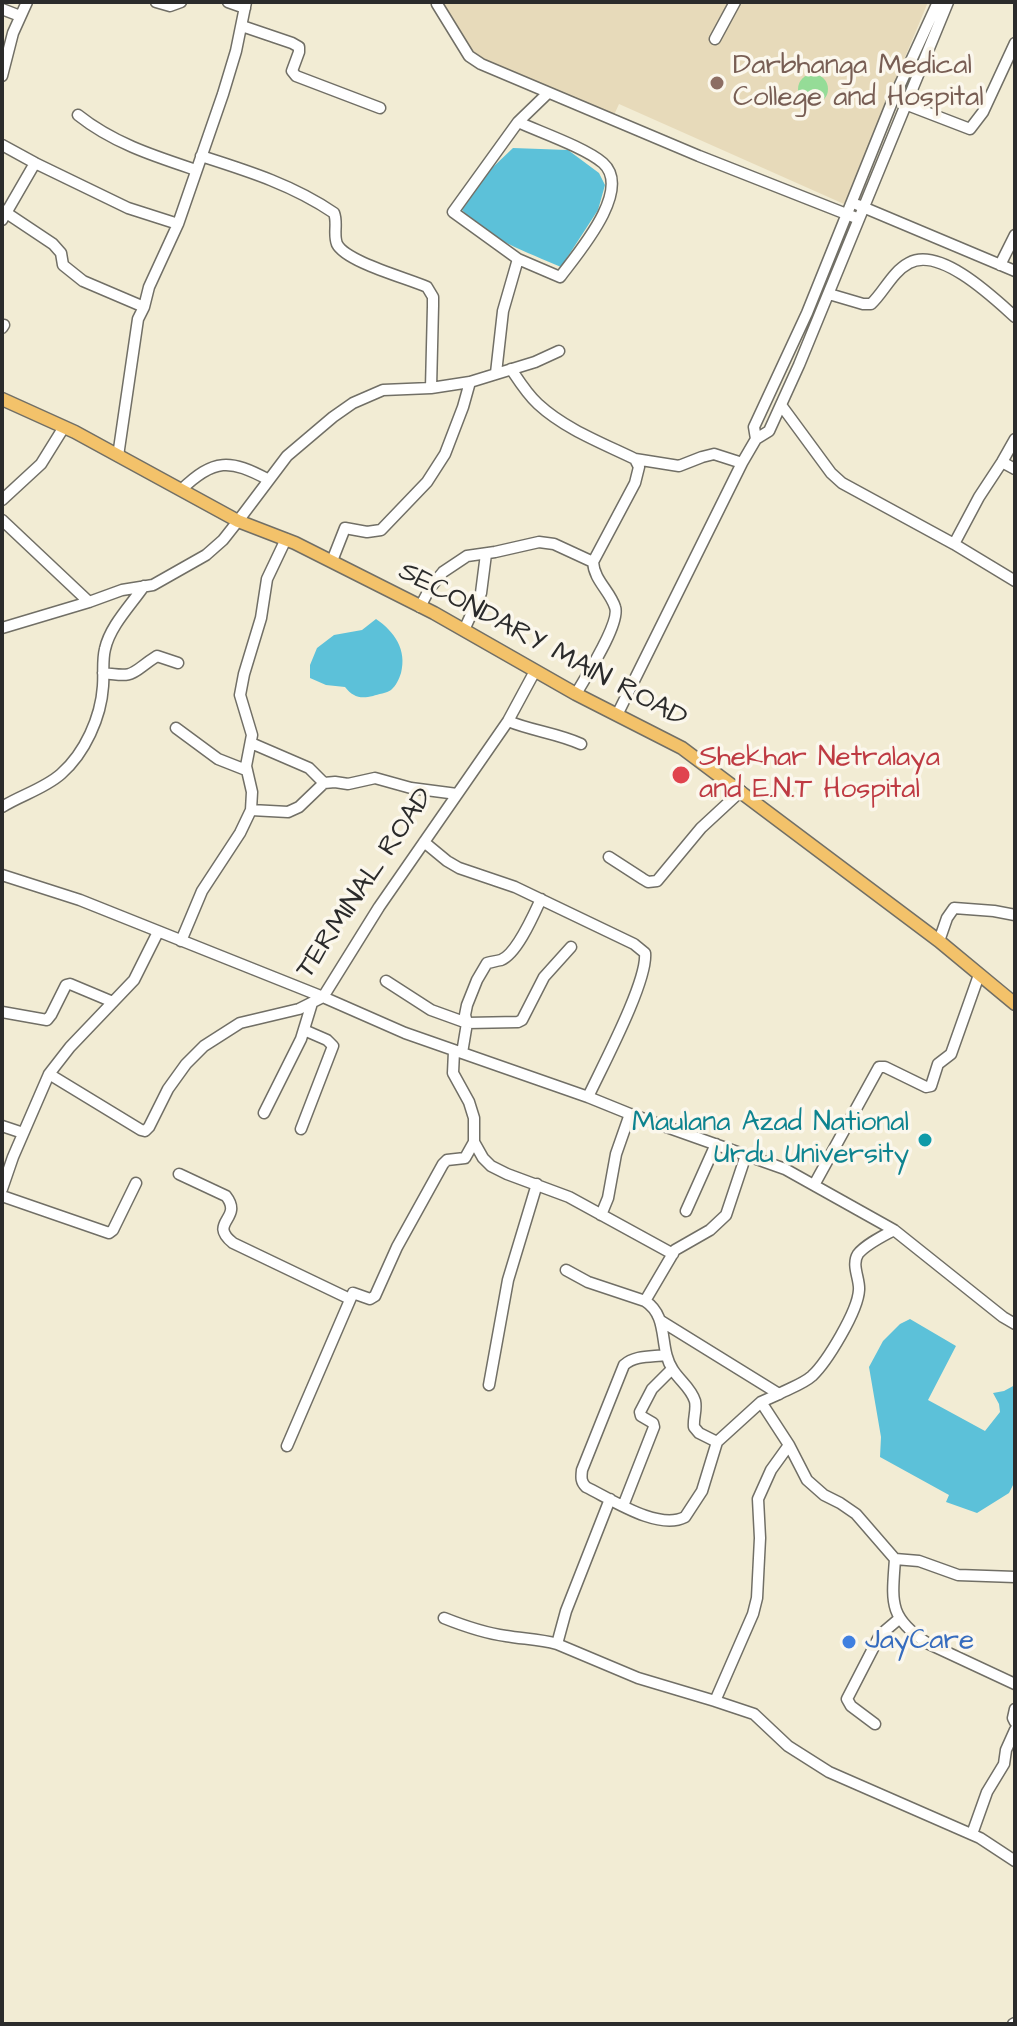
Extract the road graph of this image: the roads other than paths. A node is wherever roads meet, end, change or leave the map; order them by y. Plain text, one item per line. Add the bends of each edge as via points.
1 (27, 2) edge
2 (156, 2) edge
3 (181, 2) edge
4 (228, 2) edge
5 (735, 2) edge
6 (938, 2) edge
7 (948, 2) edge
8 (435, 3) edge
9 (246, 5) edge
10 (2, 9) edge
11 (20, 16) junction
12 (242, 26) junction
13 (715, 39) dead end
14 (1015, 43) edge
15 (4, 59) edge
16 (1003, 68) junction
17 (1015, 74) edge
18 (2, 76) edge
19 (548, 93) junction
20 (905, 104) junction
21 (380, 108) dead end
22 (78, 115) dead end
23 (518, 122) junction
24 (2, 145) edge
25 (201, 156) junction
26 (35, 163) junction
27 (196, 170) junction
28 (858, 205) junction
29 (3, 214) edge
30 (848, 214) junction
31 (859, 219) junction
32 (178, 224) junction
33 (1015, 235) edge
34 (518, 259) junction
35 (1000, 265) junction
36 (1015, 271) edge
37 (829, 294) junction
38 (144, 307) junction
39 (807, 313) junction
40 (1015, 317) edge
41 (818, 318) junction
42 (559, 351) dead end
43 (511, 369) junction
44 (496, 373) junction
45 (470, 382) junction
46 (431, 388) junction
47 (2, 399) edge
48 (781, 405) junction
49 (64, 427) junction
50 (756, 439) junction
51 (1015, 439) edge
52 (118, 456) junction
53 (635, 459) junction
54 (1002, 462) junction
55 (742, 463) junction
56 (1015, 469) edge
57 (269, 480) junction
58 (181, 490) junction
59 (2, 500) edge
60 (2, 520) edge
61 (238, 521) junction
62 (286, 539) junction
63 (954, 544) junction
64 (486, 554) junction
65 (332, 561) junction
66 (593, 562) junction
67 (1015, 581) edge
68 (144, 586) junction
69 (89, 602) junction
70 (420, 607) junction
71 (2, 628) edge
72 (464, 630) junction
73 (178, 663) dead end
74 (535, 671) junction
75 (103, 673) junction
76 (576, 694) junction
77 (617, 715) junction
78 (508, 721) junction
79 (176, 728) dead end
80 (251, 743) junction
81 (581, 744) dead end
82 (246, 770) junction
83 (324, 783) junction
84 (741, 791) junction
85 (457, 794) junction
86 (2, 807) edge
87 (251, 810) junction
88 (424, 842) junction
89 (609, 857) dead end
90 (2, 875) edge
91 (541, 899) junction
92 (1015, 915) edge
93 (158, 932) junction
94 (181, 941) junction
95 (939, 941) junction
96 (571, 947) dead end
97 (979, 975) junction
98 (386, 981) dead end
99 (323, 997) junction
100 (113, 1002) junction
101 (312, 1003) junction
102 (1015, 1004) edge
103 (2, 1012) edge
104 (467, 1023) junction
105 (304, 1030) junction
106 (458, 1052) junction
107 (49, 1074) junction
108 (588, 1097) junction
109 (264, 1113) dead end
110 (630, 1114) junction
111 (2, 1126) edge
112 (301, 1129) dead end
113 (23, 1133) junction
114 (474, 1142) junction
115 (716, 1144) junction
116 (746, 1155) junction
117 (179, 1174) dead end
118 (136, 1183) dead end
119 (537, 1184) junction
120 (814, 1185) junction
121 (2, 1189) edge
122 (2, 1196) edge
123 (686, 1211) dead end
124 (601, 1215) junction
125 (894, 1230) junction
126 (673, 1254) junction
127 (566, 1270) dead end
128 (350, 1299) junction
129 (645, 1301) junction
130 (661, 1321) junction
131 (1015, 1324) edge
132 (666, 1355) junction
133 (672, 1369) junction
134 (489, 1385) dead end
135 (779, 1394) junction
136 (761, 1402) junction
137 (717, 1442) junction
138 (789, 1445) junction
139 (287, 1446) dead end
140 (610, 1499) junction
141 (623, 1506) junction
142 (895, 1559) junction
143 (1015, 1577) edge
144 (444, 1618) dead end
145 (900, 1618) junction
146 (557, 1644) junction
147 (1015, 1684) edge
148 (715, 1701) junction
149 (1015, 1709) edge
150 (1015, 1722) edge
151 (875, 1724) dead end
152 (1015, 1730) edge
153 (972, 1834) junction
154 (1015, 1861) edge

1 - 11 street
2 - 3 street
4 - 9 street
5 - 13 street
6 - 28 street via 892,102
7 - 20 street
8 - 19 street via 469,56
9 - 12 street
10 - 11 street
11 - 15 street
12 - 21 street via 299,47 292,71 296,76
12 - 25 street
14 - 16 street
15 - 18 street
16 - 17 street
16 - 20 street via 970,129
19 - 23 street
19 - 30 street
20 - 28 street
22 - 27 street via 133,148
23 - 34 street via 453,212
23 - 34 street via 605,164 612,182 611,198 590,237 560,277
24 - 26 street
25 - 27 street
25 - 46 street via 294,188 334,213 336,241 347,254 427,287 433,297
26 - 29 street
26 - 32 street via 128,208
27 - 32 street
28 - 30 street
28 - 31 street
28 - 35 street
29 - 38 street via 53,244 76,277
30 - 31 street
30 - 39 street
31 - 37 street
32 - 38 street
33 - 35 street
34 - 44 street via 503,311
35 - 36 street
37 - 40 street via 871,304 901,268 924,260 964,276
37 - 41 street
38 - 52 street via 133,345
39 - 41 street
39 - 50 street via 754,427
41 - 48 street
42 - 43 street
43 - 44 street
43 - 53 street via 548,412
44 - 45 street
45 - 46 street
45 - 65 street via 435,470 381,530 345,528
46 - 57 street via 383,390 353,403 287,456
47 - 49 main road, SECONDARY MAIN ROAD
48 - 50 street via 769,431
48 - 63 street via 836,478
49 - 52 main road, SECONDARY MAIN ROAD
49 - 59 street via 41,464
50 - 55 street
51 - 54 street
52 - 58 main road, SECONDARY MAIN ROAD
53 - 55 street via 679,466 714,454
53 - 66 street via 635,483
54 - 56 street
54 - 63 street
55 - 77 street
57 - 58 street via 244,467 220,465
57 - 61 street
58 - 61 main road, SECONDARY MAIN ROAD
60 - 69 street
61 - 62 main road, SECONDARY MAIN ROAD
61 - 68 street via 206,555
62 - 65 main road, SECONDARY MAIN ROAD
62 - 80 street via 267,579 241,686
63 - 67 street
64 - 66 street via 545,542
64 - 70 street via 467,556 443,572
64 - 72 street via 481,593
65 - 70 main road, SECONDARY MAIN ROAD
66 - 76 street via 616,616
68 - 69 street
68 - 75 street via 109,637
69 - 71 street
70 - 72 main road, SECONDARY MAIN ROAD
72 - 74 main road, SECONDARY MAIN ROAD
73 - 75 street via 157,656 132,675
74 - 76 main road, SECONDARY MAIN ROAD
74 - 78 street, TERMINAL ROAD
75 - 86 street via 92,728 72,763 48,784
76 - 77 main road, SECONDARY MAIN ROAD
77 - 84 main road, SECONDARY MAIN ROAD via 682,748
78 - 81 street
78 - 85 street, TERMINAL ROAD
79 - 82 street via 218,759
80 - 82 street
80 - 83 street via 309,768
82 - 87 street
83 - 85 street via 375,778
83 - 87 street via 294,810
84 - 89 street via 657,881 648,882
84 - 95 main road, SECONDARY MAIN ROAD
85 - 88 street, TERMINAL ROAD
87 - 94 street via 202,891
88 - 91 street via 459,868
88 - 99 street, TERMINAL ROAD
90 - 93 street
91 - 104 street via 511,952 485,965 467,1005
91 - 108 street via 645,953 634,997
92 - 95 street via 954,908
93 - 94 street
93 - 100 street via 134,980
94 - 99 street
95 - 97 main road, SECONDARY MAIN ROAD
96 - 104 street via 544,977 520,1021
97 - 102 main road, SECONDARY MAIN ROAD
97 - 120 street via 953,1050 938,1064 931,1086 879,1067
98 - 104 street via 431,1010
99 - 101 street, TERMINAL ROAD
99 - 106 street
100 - 103 street via 70,984 47,1020
100 - 107 street
101 - 105 street
101 - 107 street, TERMINAL ROAD via 240,1023 204,1046 168,1089 145,1131
104 - 106 street
105 - 109 street
105 - 112 street via 333,1046
106 - 108 street
106 - 114 street via 453,1073 474,1118
107 - 113 street
108 - 110 street
110 - 115 street
110 - 124 street
111 - 113 street
113 - 121 street
114 - 119 street via 491,1166
114 - 128 street via 465,1158 443,1164 375,1296 353,1292
115 - 116 street
115 - 123 street
116 - 120 street
116 - 126 street via 726,1215
117 - 128 street via 230,1201 223,1230 233,1243
118 - 122 street via 109,1233
119 - 124 street
119 - 134 street via 508,1280
120 - 125 street
124 - 126 street
125 - 131 street
125 - 135 street via 859,1253 859,1292 852,1315 819,1368
126 - 129 street
127 - 129 street
128 - 139 street
129 - 130 street
130 - 132 street
130 - 135 street
132 - 133 street
132 - 140 street via 636,1358 624,1365 593,1441 582,1482
133 - 137 street via 691,1391 697,1430
133 - 141 street via 652,1389 640,1412 654,1427
135 - 136 street
136 - 137 street
136 - 138 street
137 - 141 street via 702,1491 685,1517 661,1520
138 - 142 street via 807,1480 856,1514
138 - 148 street via 758,1499 757,1598
140 - 141 street
140 - 146 street
142 - 143 street via 958,1575
142 - 145 street via 892,1595
144 - 146 street via 468,1628
145 - 147 street via 927,1643
145 - 151 street via 880,1635 847,1699
146 - 148 street via 638,1678
148 - 153 street via 754,1714 788,1746 829,1772
149 - 150 street
152 - 153 street
153 - 154 street

